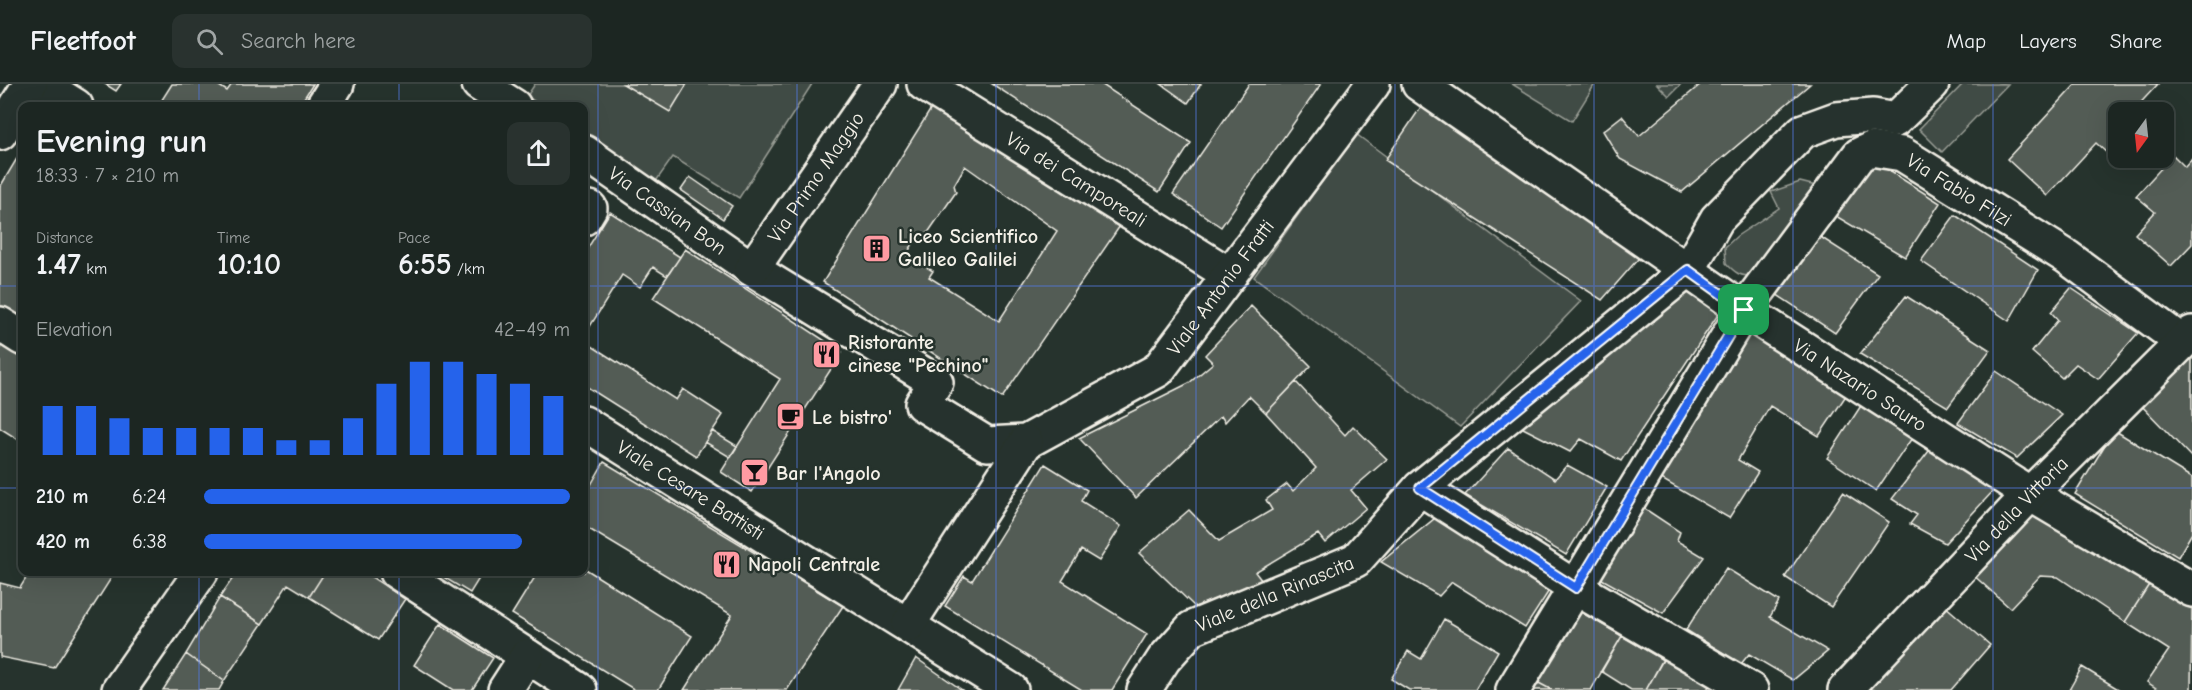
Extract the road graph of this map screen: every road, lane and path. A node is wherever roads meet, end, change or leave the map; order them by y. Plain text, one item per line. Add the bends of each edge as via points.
1 (30, 84) edge
2 (41, 84) edge
3 (337, 84) edge
4 (880, 84) edge
5 (924, 84) edge
6 (1373, 84) edge
7 (1419, 84) edge
8 (1932, 84) edge
9 (19, 102) edge
10 (70, 102) edge
11 (325, 102) edge
12 (18, 104) edge
13 (1895, 120) junction
14 (0, 133) edge
15 (1871, 149) junction
16 (588, 155) edge
17 (752, 269) junction
18 (1688, 270) junction
19 (1230, 275) junction
20 (1744, 310) junction
21 (0, 324) edge
22 (18, 335) edge
23 (2187, 338) edge
24 (938, 396) dead end
25 (588, 425) edge
26 (1026, 442) junction
27 (1420, 488) junction
28 (2030, 494) junction
29 (198, 576) edge
30 (403, 576) edge
31 (1576, 588) junction
32 (2192, 590) edge
33 (908, 625) junction
34 (527, 656) junction
35 (119, 690) edge
36 (505, 690) edge
37 (580, 690) edge
38 (1011, 690) edge
39 (1144, 690) edge
40 (1513, 690) edge
41 (1751, 690) edge
42 (1845, 690) edge

1 - 9 street
2 - 10 street
3 - 11 street
4 - 17 street, Via Primo Maggio
5 - 19 street, Via dei Camporeali
6 - 19 street, Viale Antonio Fratti
7 - 18 street, Via Nazario Sauro
8 - 13 street
12 - 14 street
13 - 15 street
13 - 18 street via 1873,116 1836,118 1803,131 1717,219
15 - 20 street via 1859,155
15 - 23 street, Via Fabio Filzi via 1902,154
16 - 17 street, Via Cassian Bon
17 - 26 street, Via Cassian Bon via 936,382 922,404 987,444
18 - 20 street, Via Nazario Sauro
18 - 27 street, Viale della Rinascita
19 - 26 street, Viale Antonio Fratti via 1158,370
20 - 28 street, Via Nazario Sauro
20 - 31 street
21 - 22 street
23 - 28 street, Via della Vittoria
24 - 26 street via 990,428
25 - 33 street, Viale Cesare Battisti
26 - 33 street
27 - 31 street
27 - 39 street, Viale della Rinascita via 1356,560 1192,628 1164,659
28 - 32 street, Via Nazario Sauro
28 - 42 street, Via della Vittoria
29 - 35 street
30 - 34 street
31 - 40 street
31 - 41 street
33 - 38 street, Viale Cesare Battisti
34 - 36 street
34 - 37 street

